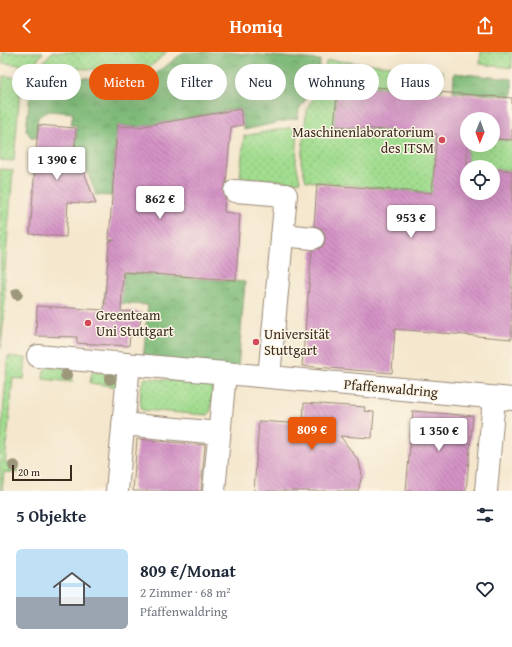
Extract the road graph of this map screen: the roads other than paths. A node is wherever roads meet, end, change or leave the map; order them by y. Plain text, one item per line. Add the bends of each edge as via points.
1 (235, 191) dead end
2 (282, 235) junction
3 (313, 238) dead end
4 (38, 356) dead end
5 (129, 364) junction
6 (225, 373) junction
7 (269, 377) junction
8 (503, 398) edge
9 (123, 424) junction
10 (219, 433) junction
11 (117, 491) edge
12 (214, 491) edge
13 (486, 491) edge

1 - 2 street via 286,196
2 - 3 street
2 - 7 street
4 - 5 street, Pfaffenwaldring
5 - 6 street, Pfaffenwaldring
5 - 9 street
6 - 7 street, Pfaffenwaldring
6 - 10 street
7 - 8 street, Pfaffenwaldring
8 - 13 street
9 - 10 street
9 - 11 street
10 - 12 street

